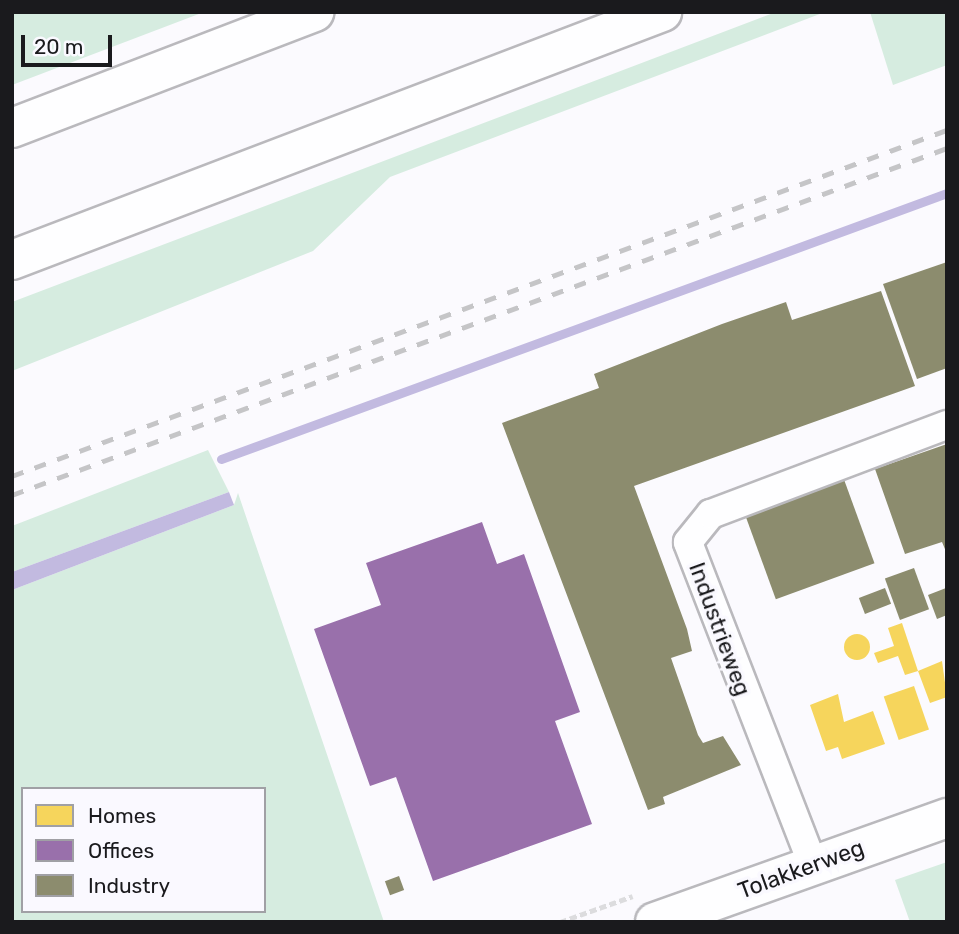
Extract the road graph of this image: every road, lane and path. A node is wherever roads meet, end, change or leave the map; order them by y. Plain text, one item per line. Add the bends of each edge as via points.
1 (314, 12) edge
2 (662, 12) edge
3 (12, 128) edge
4 (12, 260) edge
5 (947, 425) edge
6 (947, 818) edge
7 (813, 864) junction
8 (655, 922) edge

1 - 3 main road
2 - 4 main road
5 - 7 street, Industrieweg via 711,514 688,542
6 - 7 main road, Tolakkerweg
7 - 8 main road, Tolakkerweg

